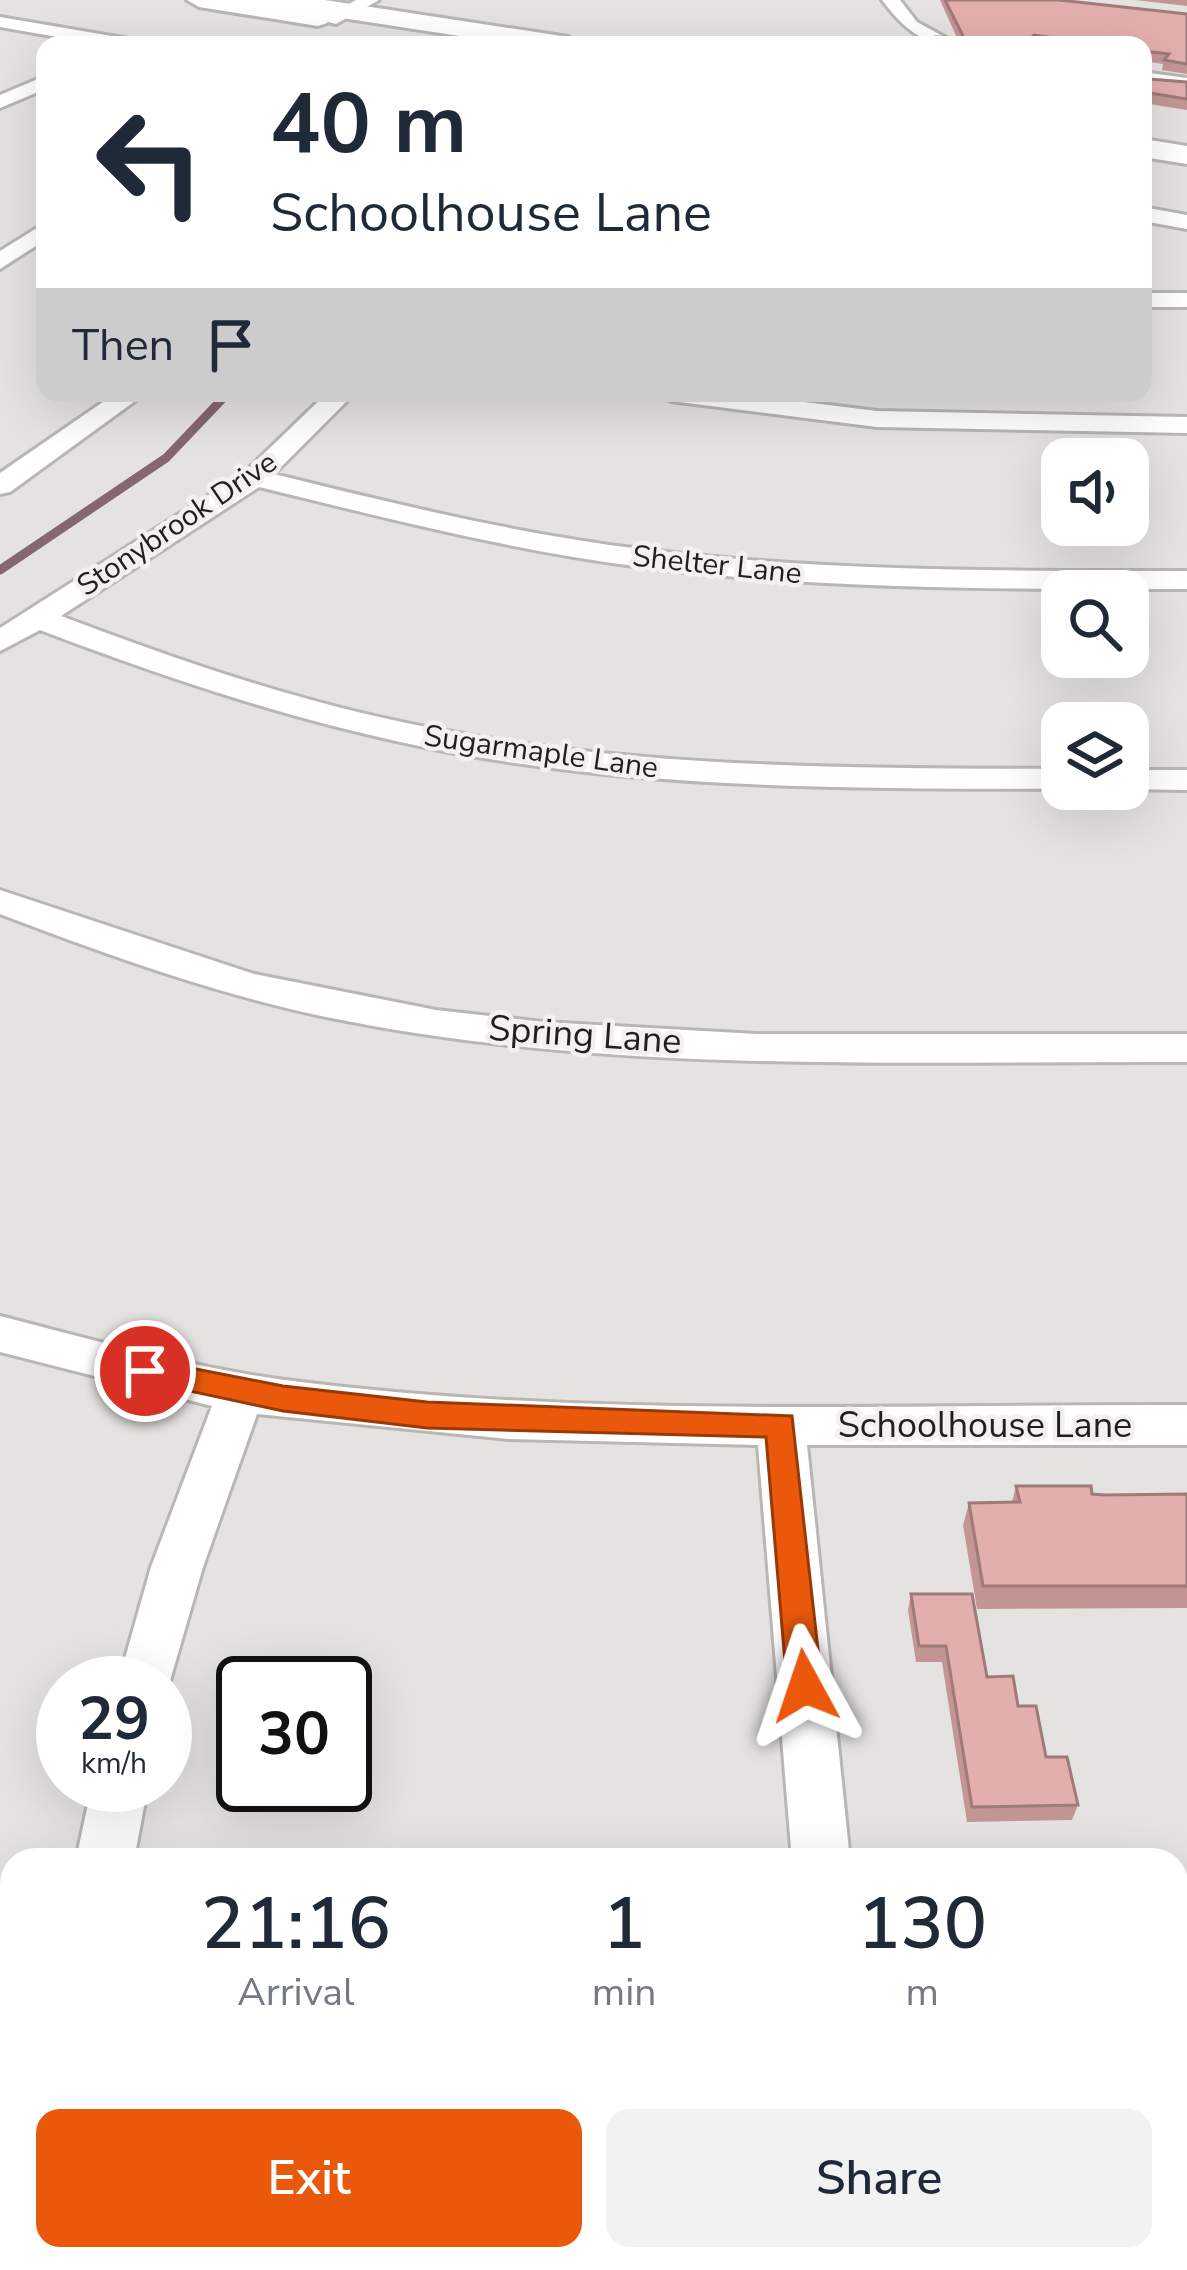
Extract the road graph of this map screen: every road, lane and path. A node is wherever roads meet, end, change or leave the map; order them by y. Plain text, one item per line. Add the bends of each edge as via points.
1 (199, 0) edge
2 (276, 0) edge
3 (891, 0) edge
4 (349, 10) edge
5 (0, 22) edge
6 (78, 36) edge
7 (452, 36) edge
8 (512, 36) edge
9 (931, 36) edge
10 (1152, 79) edge
11 (1187, 84) edge
12 (36, 86) edge
13 (0, 102) edge
14 (1152, 135) edge
15 (1187, 141) edge
16 (1152, 149) edge
17 (1187, 154) edge
18 (1152, 216) edge
19 (1187, 222) edge
20 (36, 236) edge
21 (0, 262) edge
22 (1187, 300) edge
23 (1152, 301) edge
24 (120, 402) edge
25 (333, 402) edge
26 (742, 402) edge
27 (1187, 424) edge
28 (255, 478) junction
29 (0, 486) edge
30 (1187, 580) edge
31 (37, 618) junction
32 (0, 643) edge
33 (1041, 779) edge
34 (1149, 780) edge
35 (1187, 780) edge
36 (0, 901) edge
37 (1187, 1048) edge
38 (0, 1334) edge
39 (241, 1392) junction
40 (781, 1425) junction
41 (1187, 1425) edge
42 (152, 1656) edge
43 (114, 1812) edge
44 (107, 1848) edge
45 (819, 1848) edge

1 - 4 main road
2 - 4 main road
3 - 9 street via 910,26
4 - 7 main road
4 - 8 main road
5 - 6 street
10 - 11 street
12 - 13 street
14 - 15 main road
16 - 17 main road
18 - 19 street
20 - 21 street
22 - 23 street
24 - 29 street
25 - 28 street, Stonybrook Drive
26 - 27 street via 877,419
28 - 30 street, Shelter Lane via 510,537 698,565
28 - 31 street, Stonybrook Drive
31 - 32 street, Stonybrook Drive
31 - 33 street, Sugarmaple Lane via 340,719 558,758 709,773
34 - 35 street
36 - 37 street, Spring Lane via 285,994 444,1024 760,1046
38 - 39 street, Schoolhouse Lane
39 - 40 street, Schoolhouse Lane via 427,1415
39 - 42 street
40 - 41 street, Schoolhouse Lane
40 - 45 street
43 - 44 street

